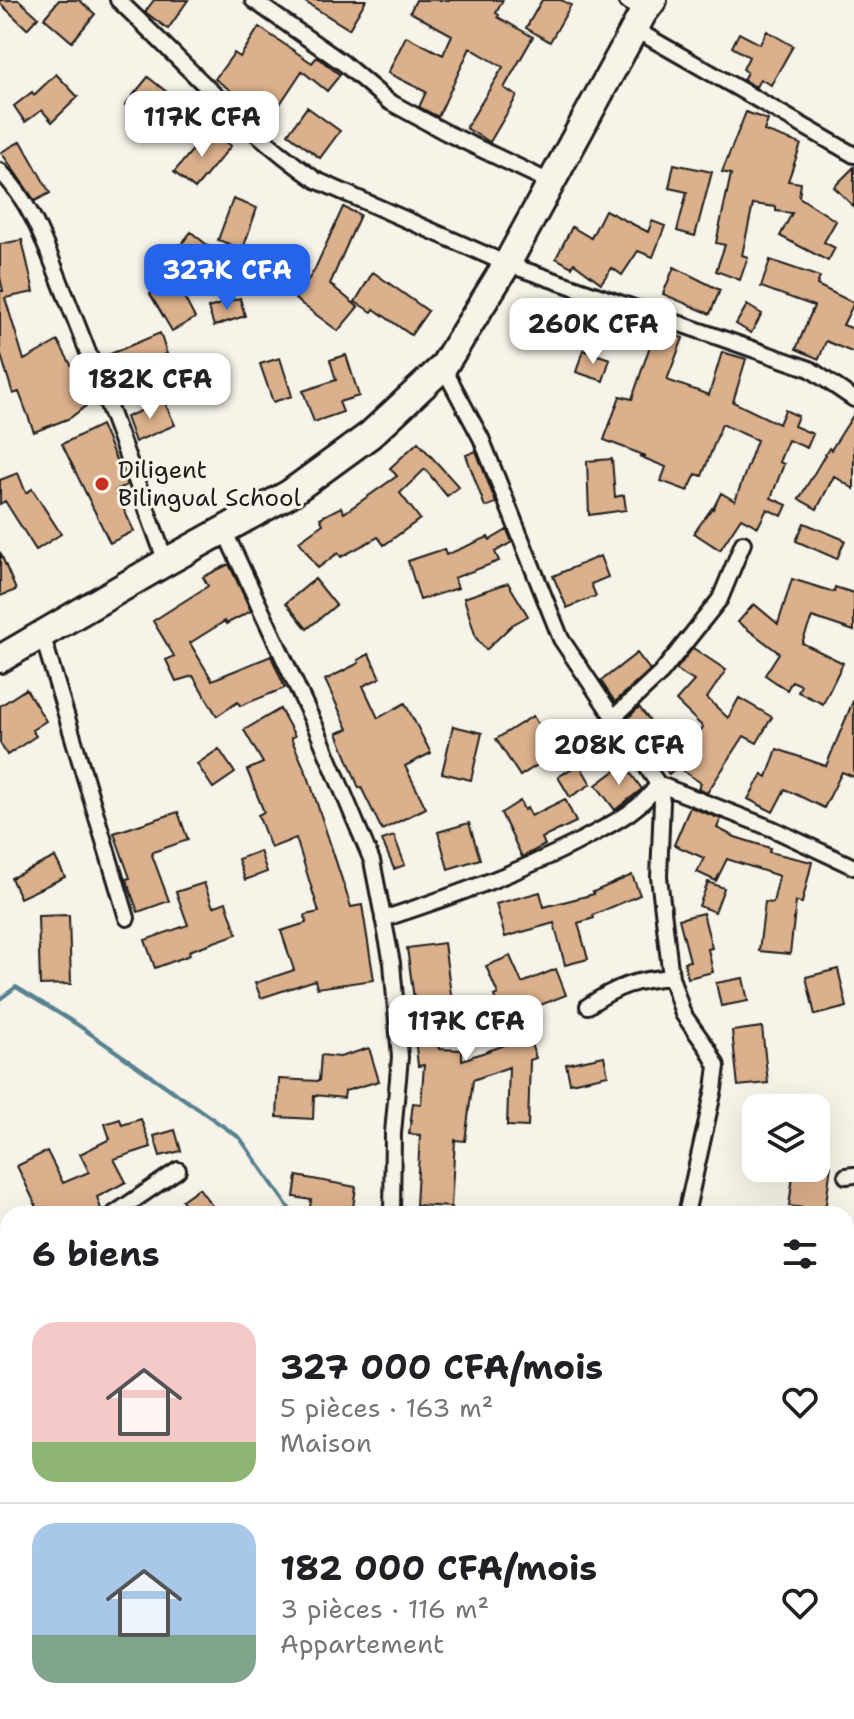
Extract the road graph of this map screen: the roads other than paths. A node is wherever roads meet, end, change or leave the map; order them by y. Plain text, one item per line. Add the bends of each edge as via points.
1 (118, 0) edge
2 (253, 0) edge
3 (640, 11) edge
4 (854, 155) edge
5 (0, 171) edge
6 (552, 183) junction
7 (507, 264) junction
8 (443, 367) junction
9 (854, 399) edge
10 (224, 530) junction
11 (743, 543) dead end
12 (166, 562) junction
13 (42, 634) junction
14 (0, 659) edge
15 (613, 718) junction
16 (658, 784) junction
17 (854, 867) edge
18 (127, 918) dead end
19 (383, 919) junction
20 (671, 977) junction
21 (588, 1006) dead end
22 (178, 1170) dead end
23 (126, 1206) edge
24 (392, 1206) edge
25 (688, 1206) edge

1 - 7 street via 288,161 316,180
2 - 6 street via 388,101
3 - 4 street
3 - 6 highway
5 - 12 street via 17,188 47,249
6 - 7 highway
7 - 8 highway
7 - 9 street via 810,369
8 - 10 highway via 370,435 289,494
8 - 15 street via 481,438 561,639
10 - 12 highway
10 - 19 street via 372,861
11 - 15 street via 720,599 676,656
12 - 13 highway
13 - 14 highway
13 - 18 street
15 - 16 street
16 - 17 street
16 - 19 street via 627,815 556,855
16 - 20 street via 659,877
19 - 24 street via 400,1057
20 - 21 street via 640,980
20 - 25 street via 683,1014 717,1066
22 - 23 street

